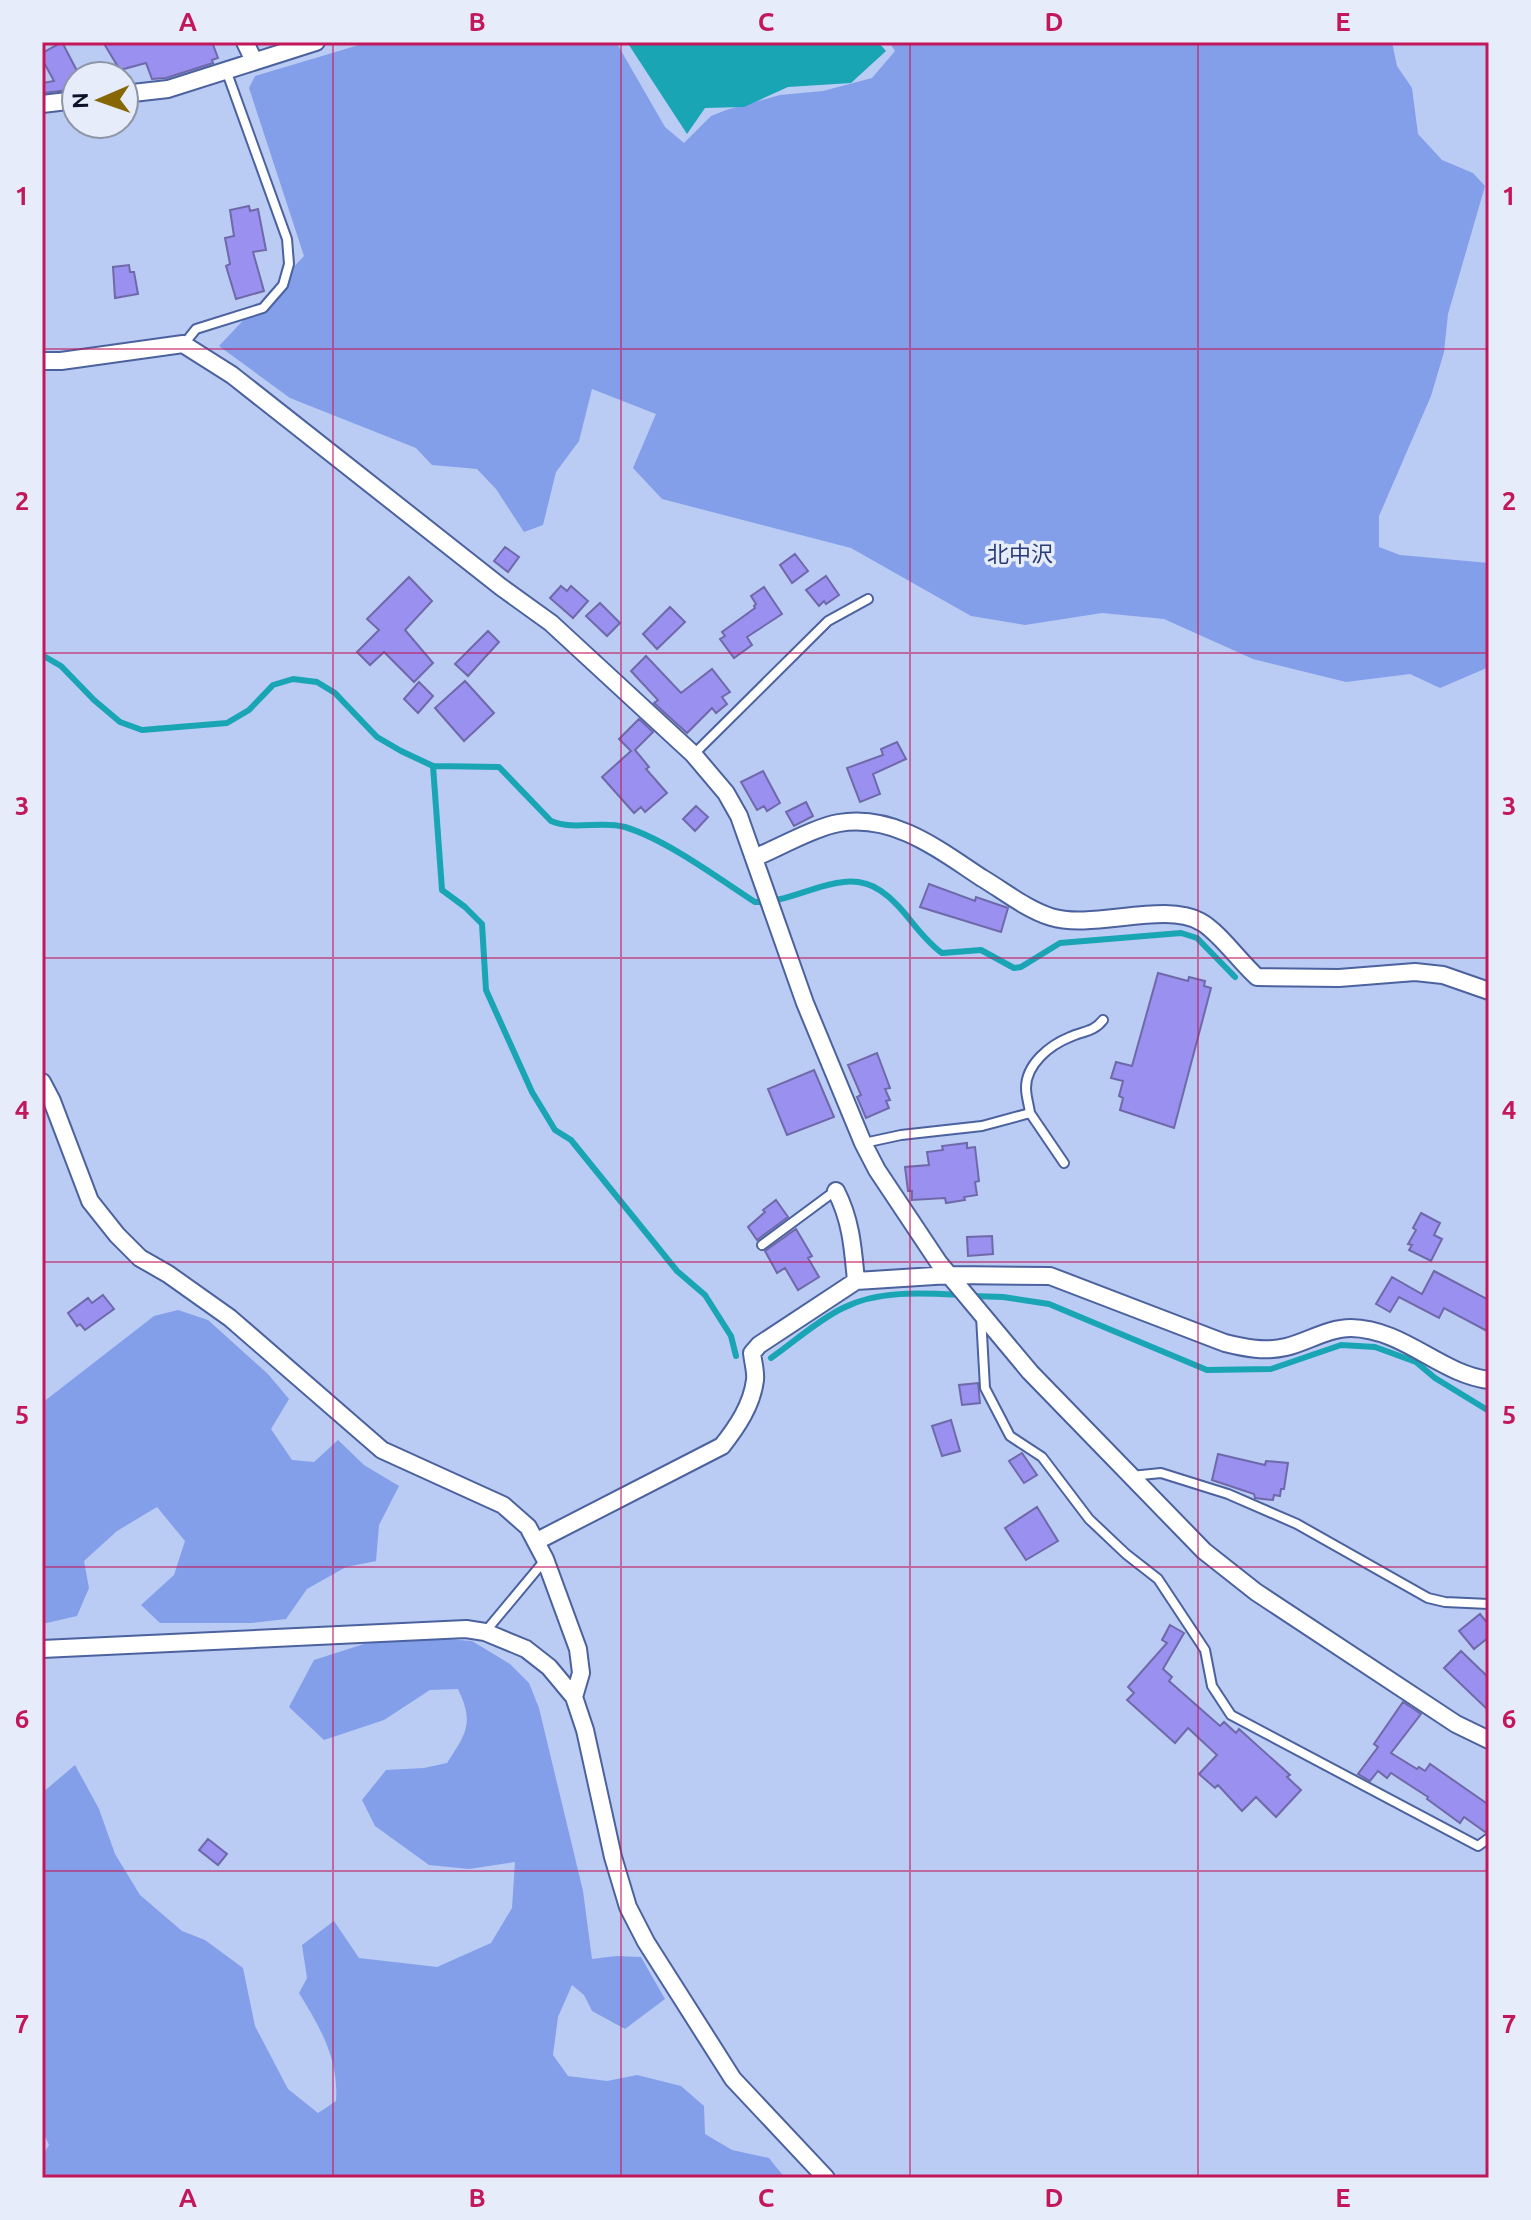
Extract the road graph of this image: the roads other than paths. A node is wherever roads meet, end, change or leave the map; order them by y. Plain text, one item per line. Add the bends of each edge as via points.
1 (245, 42) edge
2 (316, 42) edge
3 (254, 61) junction
4 (226, 70) junction
5 (140, 92) edge
6 (183, 344) junction
7 (42, 361) edge
8 (868, 599) dead end
9 (693, 754) junction
10 (754, 858) junction
11 (1489, 991) edge
12 (1103, 1020) dead end
13 (42, 1082) edge
14 (1030, 1113) junction
15 (863, 1143) junction
16 (1064, 1163) dead end
17 (836, 1191) joint
18 (762, 1245) dead end
19 (950, 1275) junction
20 (856, 1281) junction
21 (981, 1311) junction
22 (1489, 1380) edge
23 (1131, 1476) junction
24 (537, 1541) junction
25 (545, 1559) junction
26 (1489, 1604) edge
27 (485, 1632) junction
28 (42, 1649) edge
29 (574, 1697) junction
30 (1489, 1740) edge
31 (1489, 1838) edge
32 (826, 2178) edge

1 - 3 street
2 - 3 street
3 - 4 street
4 - 5 street
4 - 6 lane via 287,239 289,264 283,285 263,308 196,329
6 - 7 street
6 - 9 street via 232,375 551,623
8 - 9 lane via 828,621
9 - 10 street via 732,805
10 - 11 street via 836,823 866,821 920,837 1052,918 1184,915 1203,922 1257,977 1415,972 1443,975
10 - 15 street via 805,1003
12 - 14 lane via 1097,1029 1052,1047 1034,1064 1026,1085
13 - 24 street via 90,1201 140,1258 230,1318 382,1450 503,1505
14 - 15 lane via 982,1126
14 - 16 lane
15 - 19 street
17 - 18 lane
17 - 20 street via 849,1221
19 - 20 street
19 - 21 street
19 - 22 street via 1050,1276 1249,1349 1287,1347 1350,1328 1380,1333 1406,1341 1470,1378
20 - 24 street via 752,1353 755,1379 738,1427 722,1446
21 - 23 street via 1030,1372
21 - 31 lane via 985,1388 1010,1436 1042,1457 1089,1519 1158,1579 1205,1650 1212,1686 1231,1715 1478,1846
23 - 26 lane via 1161,1473 1228,1494 1297,1524 1428,1598
23 - 30 street via 1204,1551 1256,1592 1456,1724
24 - 25 street
25 - 27 lane
25 - 29 street via 578,1649 581,1673
27 - 28 street
27 - 29 street via 526,1649
29 - 32 street via 613,1857 628,1907 646,1942 733,2079

